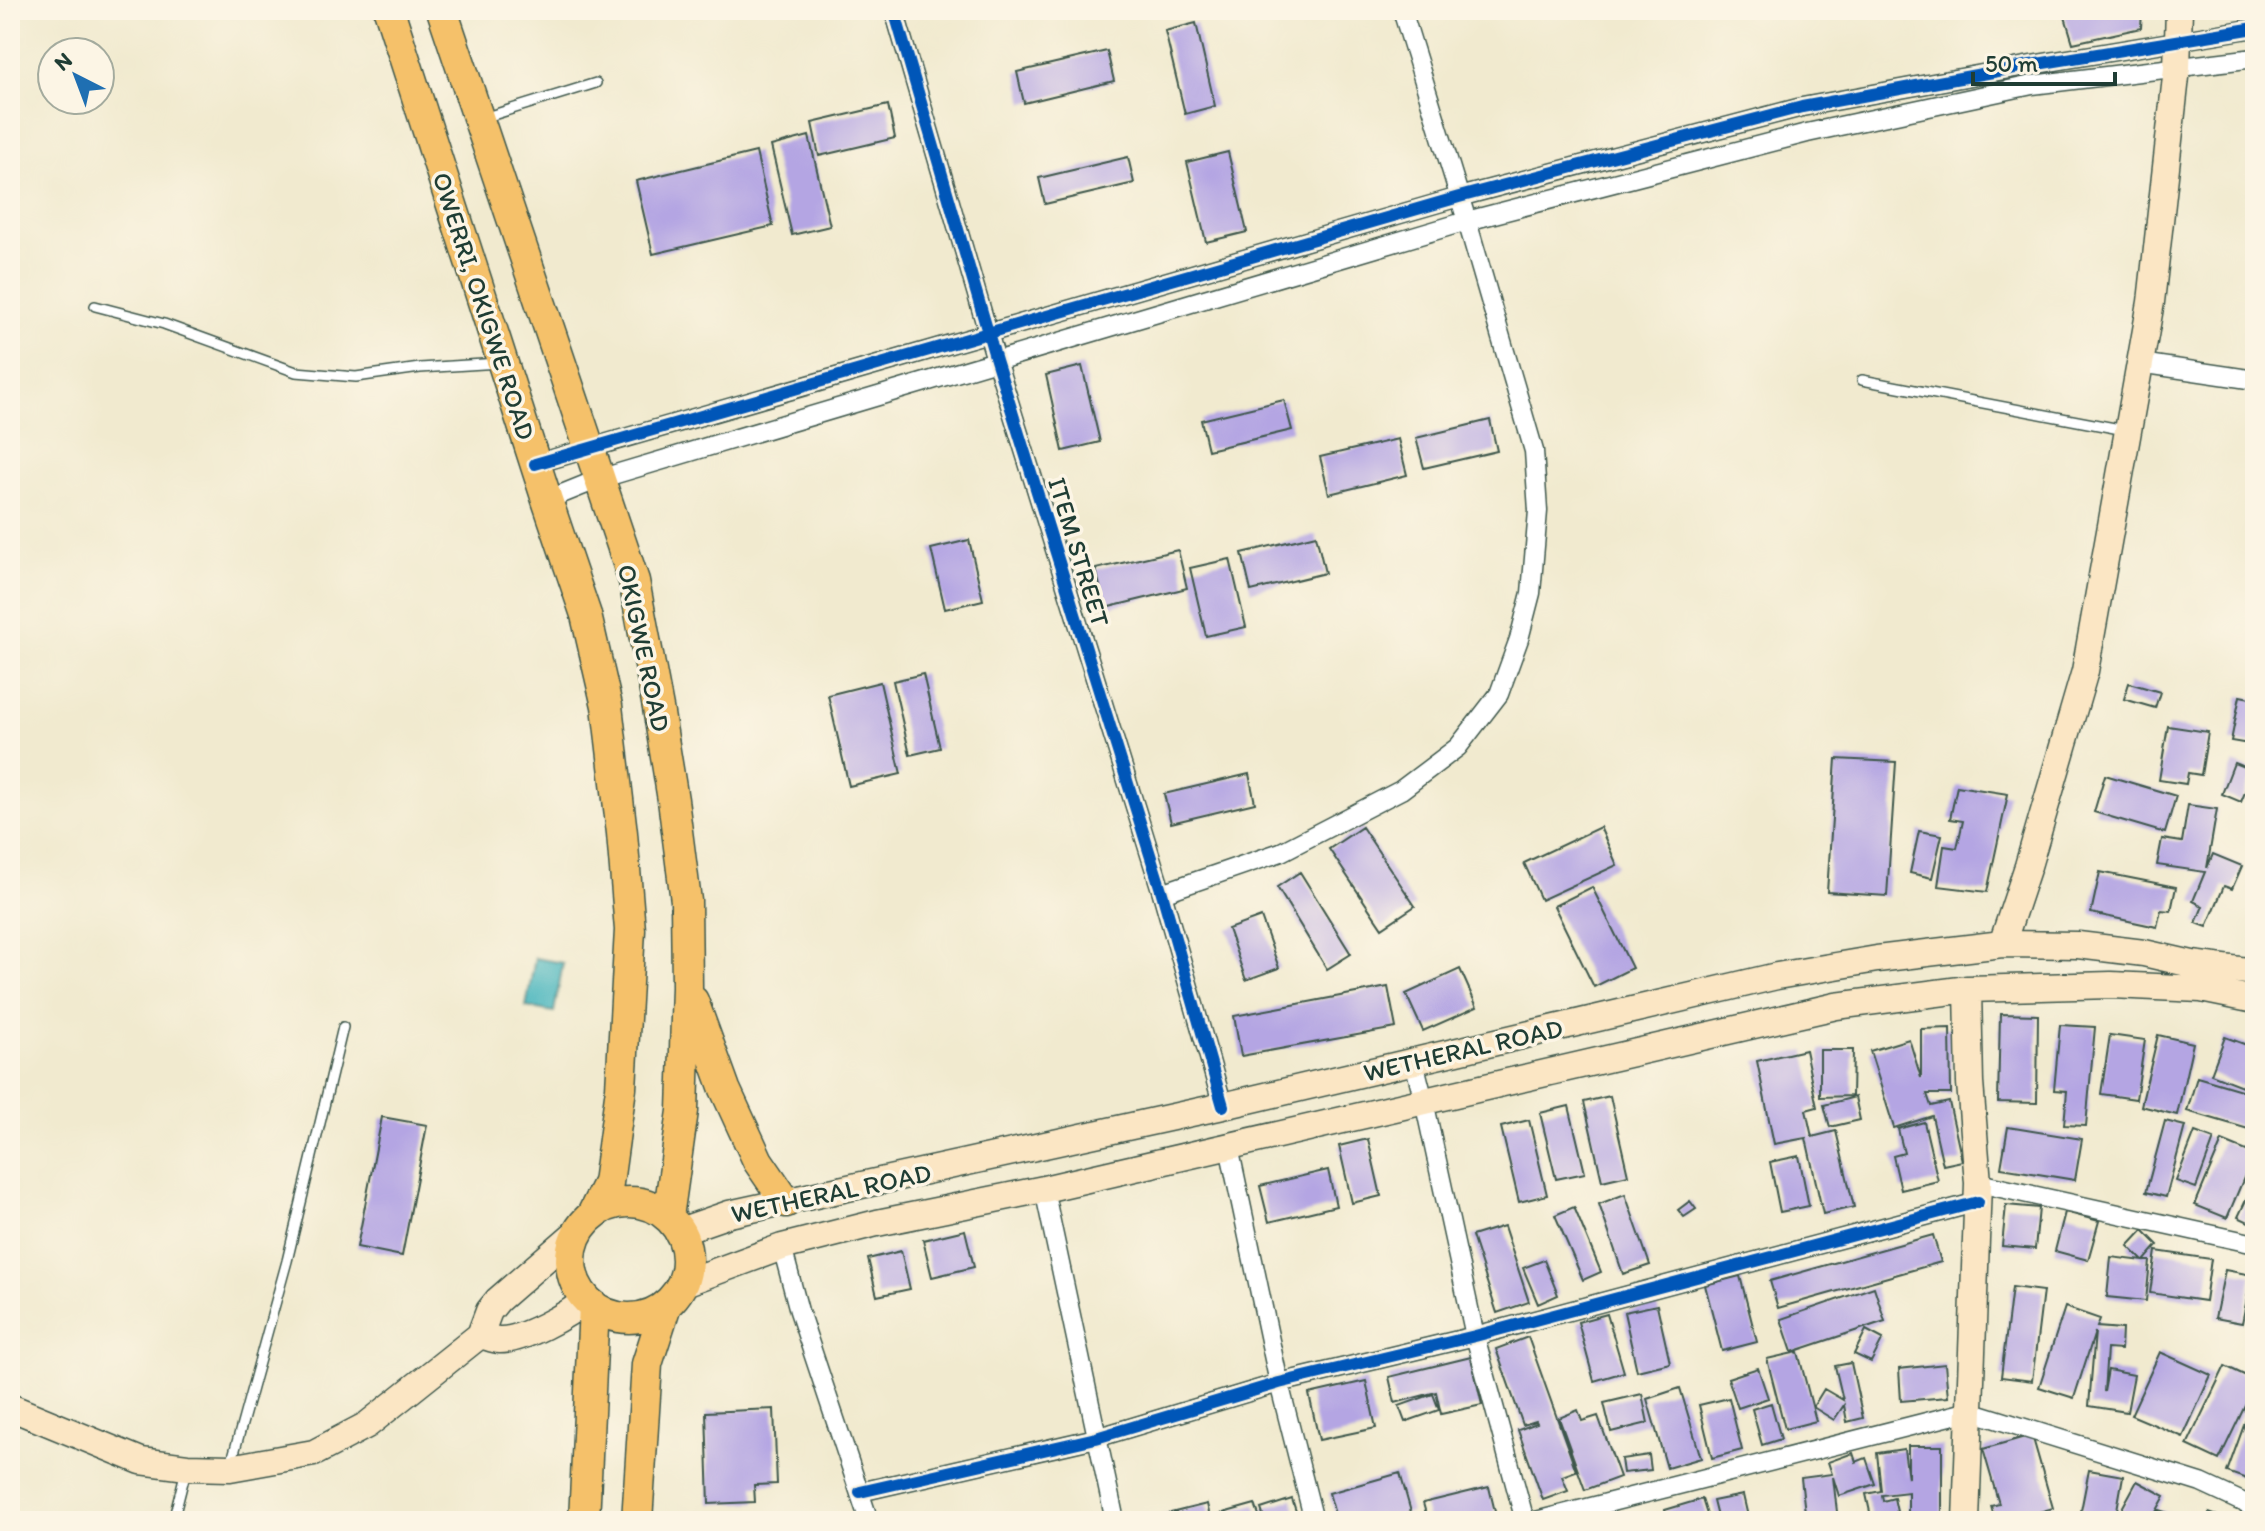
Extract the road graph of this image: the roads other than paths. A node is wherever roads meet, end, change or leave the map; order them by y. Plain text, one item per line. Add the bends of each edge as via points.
1 (389, 10) edge
2 (442, 10) edge
3 (1402, 10) edge
4 (2179, 10) edge
5 (901, 11) edge
6 (2255, 28) edge
7 (2177, 41) junction
8 (2255, 58) edge
9 (2177, 68) junction
10 (596, 83) dead end
11 (480, 119) junction
12 (1459, 197) junction
13 (1467, 221) junction
14 (95, 306) dead end
15 (988, 333) junction
16 (996, 360) junction
17 (502, 362) junction
18 (2140, 363) junction
19 (1862, 380) dead end
20 (2255, 380) edge
21 (2128, 430) junction
22 (590, 448) junction
23 (535, 464) junction
24 (599, 479) junction
25 (547, 500) junction
26 (1162, 893) junction
27 (2002, 944) junction
28 (2255, 972) edge
29 (687, 987) junction
30 (1968, 989) junction
31 (2255, 1000) edge
32 (343, 1027) dead end
33 (1414, 1062) junction
34 (1424, 1101) junction
35 (1223, 1106) junction
36 (1229, 1147) junction
37 (1044, 1189) junction
38 (1978, 1193) junction
39 (786, 1202) junction
40 (586, 1222) junction
41 (674, 1224) junction
42 (2255, 1244) edge
43 (782, 1247) junction
44 (674, 1294) junction
45 (590, 1303) junction
46 (480, 1335) junction
47 (1475, 1336) junction
48 (1279, 1383) junction
49 (10, 1407) edge
50 (1970, 1411) junction
51 (1096, 1438) junction
52 (187, 1467) junction
53 (230, 1468) junction
54 (860, 1492) junction
55 (2255, 1508) edge
56 (173, 1521) edge
57 (584, 1521) edge
58 (637, 1521) edge
59 (869, 1521) edge
60 (1115, 1521) edge
61 (1314, 1521) edge
62 (1525, 1521) edge
63 (1536, 1521) edge
64 (1966, 1521) edge

1 - 17 main road, OWERRI, OKIGWE ROAD
2 - 11 main road, OKIGWE ROAD
3 - 12 street
4 - 7 main road
5 - 15 street, ITEM STREET
6 - 7 street
7 - 9 main road
7 - 12 street via 1802,107
8 - 9 street
9 - 13 street via 2032,85 1807,133
9 - 18 main road
10 - 11 lane
11 - 22 main road, OKIGWE ROAD
12 - 13 street
12 - 15 street
13 - 16 street
13 - 26 street via 1534,451 1538,511 1531,593 1499,694 1458,747 1401,790 1281,852
14 - 17 lane via 164,324 296,372 356,377
15 - 16 street, ITEM STREET
15 - 22 street
16 - 24 street
16 - 26 street, ITEM STREET
17 - 23 main road, OWERRI, OKIGWE ROAD
18 - 20 street
18 - 21 main road
19 - 21 lane
21 - 27 main road via 2085,671
22 - 23 street
22 - 24 main road, OKIGWE ROAD
23 - 25 main road, OWERRI, OKIGWE ROAD
24 - 25 street
24 - 29 main road, OKIGWE ROAD via 634,581 658,708 686,901
25 - 40 main road, OWERRI, OKIGWE ROAD via 586,615 607,706 630,930 621,1088 608,1183
26 - 35 street, ITEM STREET
27 - 28 main road, WETHERAL ROAD via 2078,945
27 - 33 main road, WETHERAL ROAD via 1777,976
29 - 39 main road via 758,1161
29 - 41 main road, OKIGWE ROAD
30 - 31 main road, WETHERAL ROAD via 2126,986 2201,989
30 - 34 main road, WETHERAL ROAD via 1836,1006
30 - 38 main road
32 - 53 lane
33 - 34 street
33 - 35 main road, WETHERAL ROAD
34 - 36 main road, WETHERAL ROAD
34 - 47 street
35 - 39 main road, WETHERAL ROAD
36 - 37 main road, WETHERAL ROAD
36 - 48 street
37 - 43 main road, WETHERAL ROAD
37 - 51 street
38 - 42 street
38 - 47 street
38 - 50 main road
39 - 41 main road, WETHERAL ROAD
40 - 41 main road via 613,1204 633,1202 652,1207
40 - 45 main road via 572,1253 574,1279
40 - 46 main road via 498,1300
41 - 44 main road via 686,1248 687,1266
43 - 44 main road, WETHERAL ROAD
43 - 54 street
44 - 45 main road via 653,1313 638,1317 607,1314
44 - 58 main road via 647,1364
45 - 46 main road via 513,1337
45 - 57 main road
46 - 53 main road via 367,1425 314,1453
47 - 48 street
47 - 62 street
48 - 51 street
48 - 61 street
49 - 52 main road via 141,1461
50 - 55 street via 2201,1483
50 - 63 street
50 - 64 main road
51 - 54 street
51 - 60 street
52 - 53 main road
52 - 56 lane
54 - 59 street

